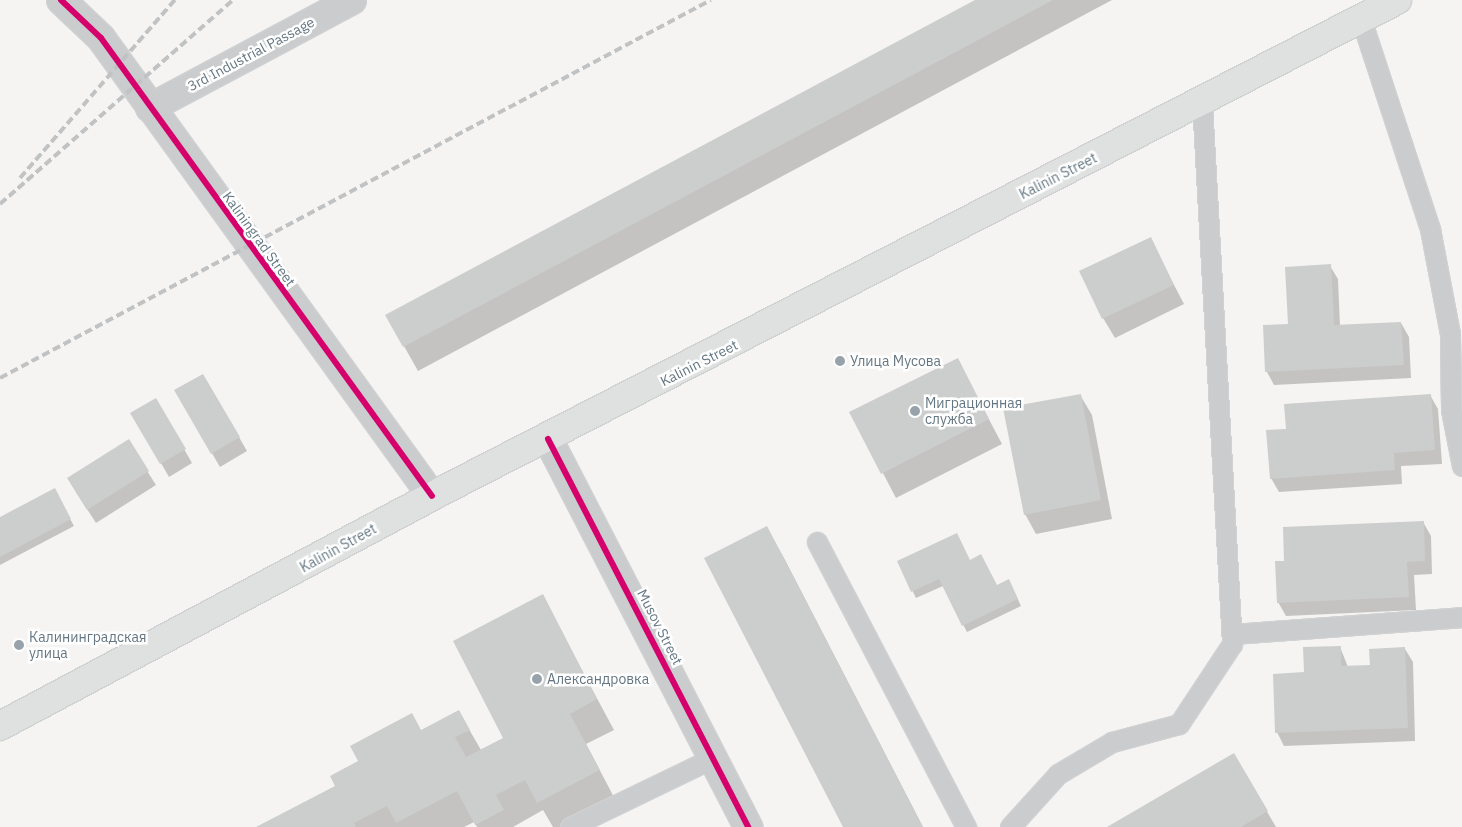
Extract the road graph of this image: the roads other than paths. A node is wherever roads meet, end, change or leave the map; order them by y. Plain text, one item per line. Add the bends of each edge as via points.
1 (61, 0) edge
2 (352, 0) edge
3 (1397, 0) edge
4 (1361, 19) junction
5 (1202, 102) junction
6 (150, 108) junction
7 (548, 439) junction
8 (1462, 466) edge
9 (432, 496) junction
10 (817, 542) dead end
11 (1462, 618) edge
12 (1232, 634) junction
13 (0, 726) edge
14 (713, 758) junction
15 (570, 827) edge
16 (748, 827) edge
17 (966, 827) edge
18 (1010, 827) edge

1 - 6 street, Kaliningrad Street via 101,38
2 - 6 street, 3rd Industrial Passage
3 - 4 main road, Kalinin Street
4 - 5 main road, Kalinin Street
4 - 8 lane via 1430,229 1450,334 1451,410
5 - 7 main road, Kalinin Street
5 - 12 lane
6 - 9 street, Kaliningrad Street
7 - 9 main road, Kalinin Street
7 - 14 street, Musov Street
9 - 13 main road, Kalinin Street
10 - 17 lane
11 - 12 lane
12 - 18 lane via 1232,644 1179,724 1112,742 1058,774
14 - 15 lane
14 - 16 street, Musov Street

